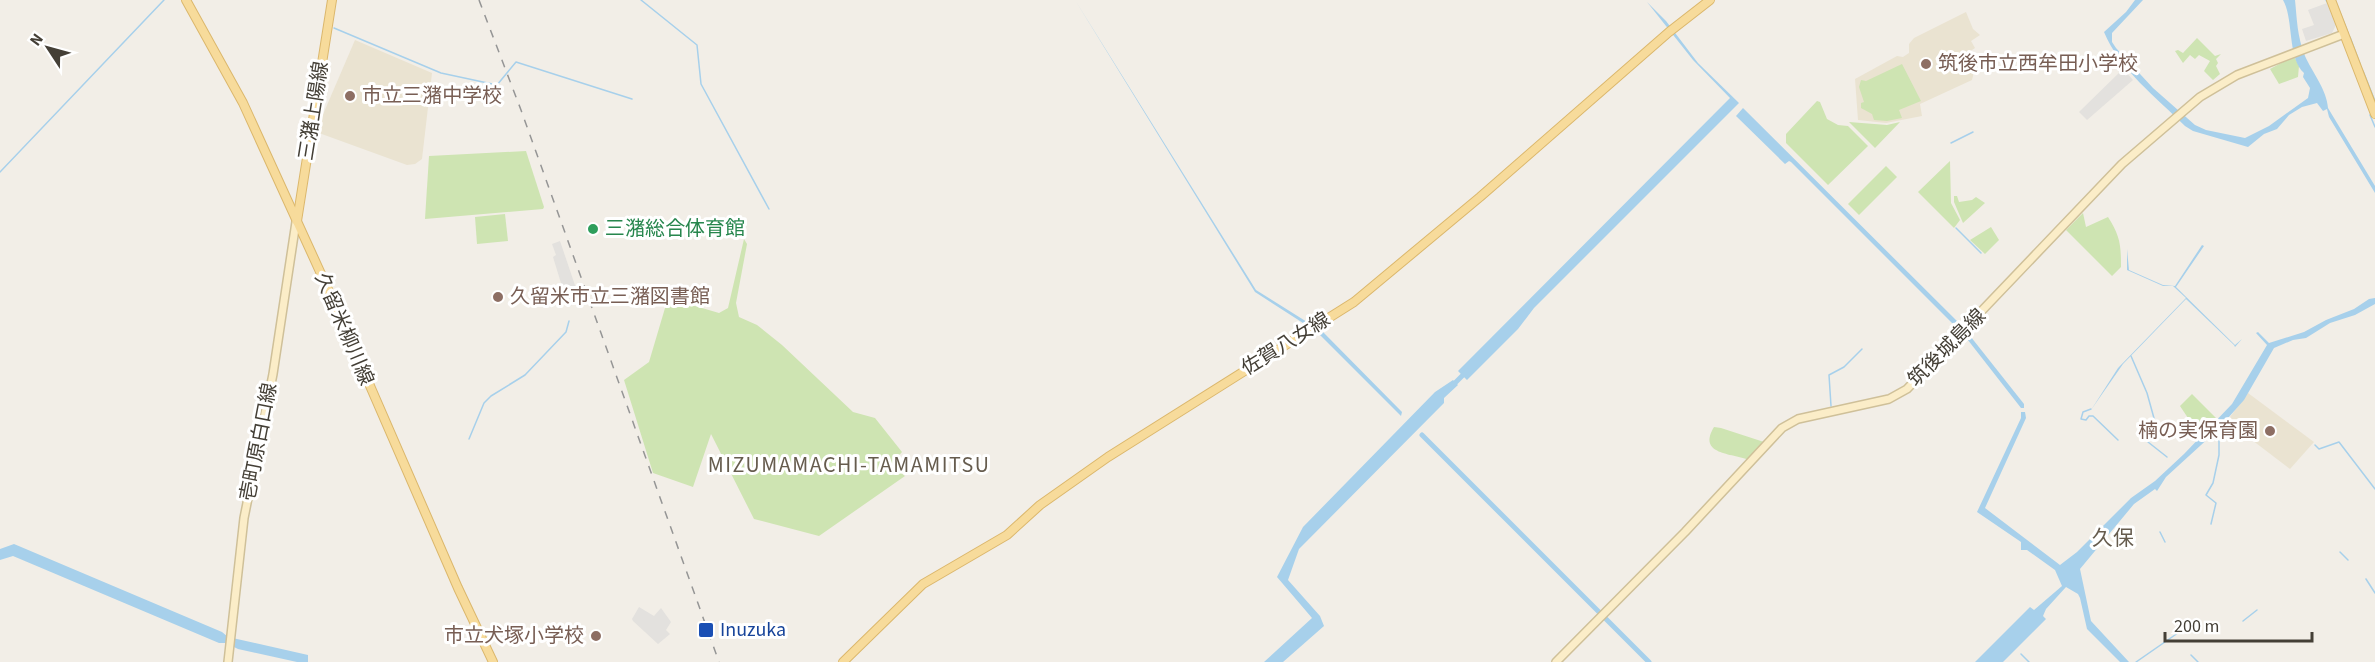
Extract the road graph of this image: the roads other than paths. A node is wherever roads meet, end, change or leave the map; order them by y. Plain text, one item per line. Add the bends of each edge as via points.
1 (186, 0) edge
2 (332, 0) edge
3 (1710, 0) edge
4 (2331, 0) edge
5 (2344, 34) junction
6 (2375, 114) edge
7 (296, 222) junction
8 (228, 662) edge
9 (493, 662) edge
10 (843, 662) edge
11 (1556, 662) edge

1 - 7 main road, 久留米柳川線 via 243,103
2 - 7 main road, 三潴上陽線
3 - 10 main road, 佐賀八女線 via 1362,296 1083,474 1006,535 923,584
4 - 5 main road
5 - 6 main road
5 - 11 main road, 筑後城島線 via 2237,75 2200,97 2122,164 1907,389 1889,399 1798,418 1782,428
7 - 8 main road, 壱町原白口線 via 273,374 244,518
7 - 9 main road, 久留米柳川線

